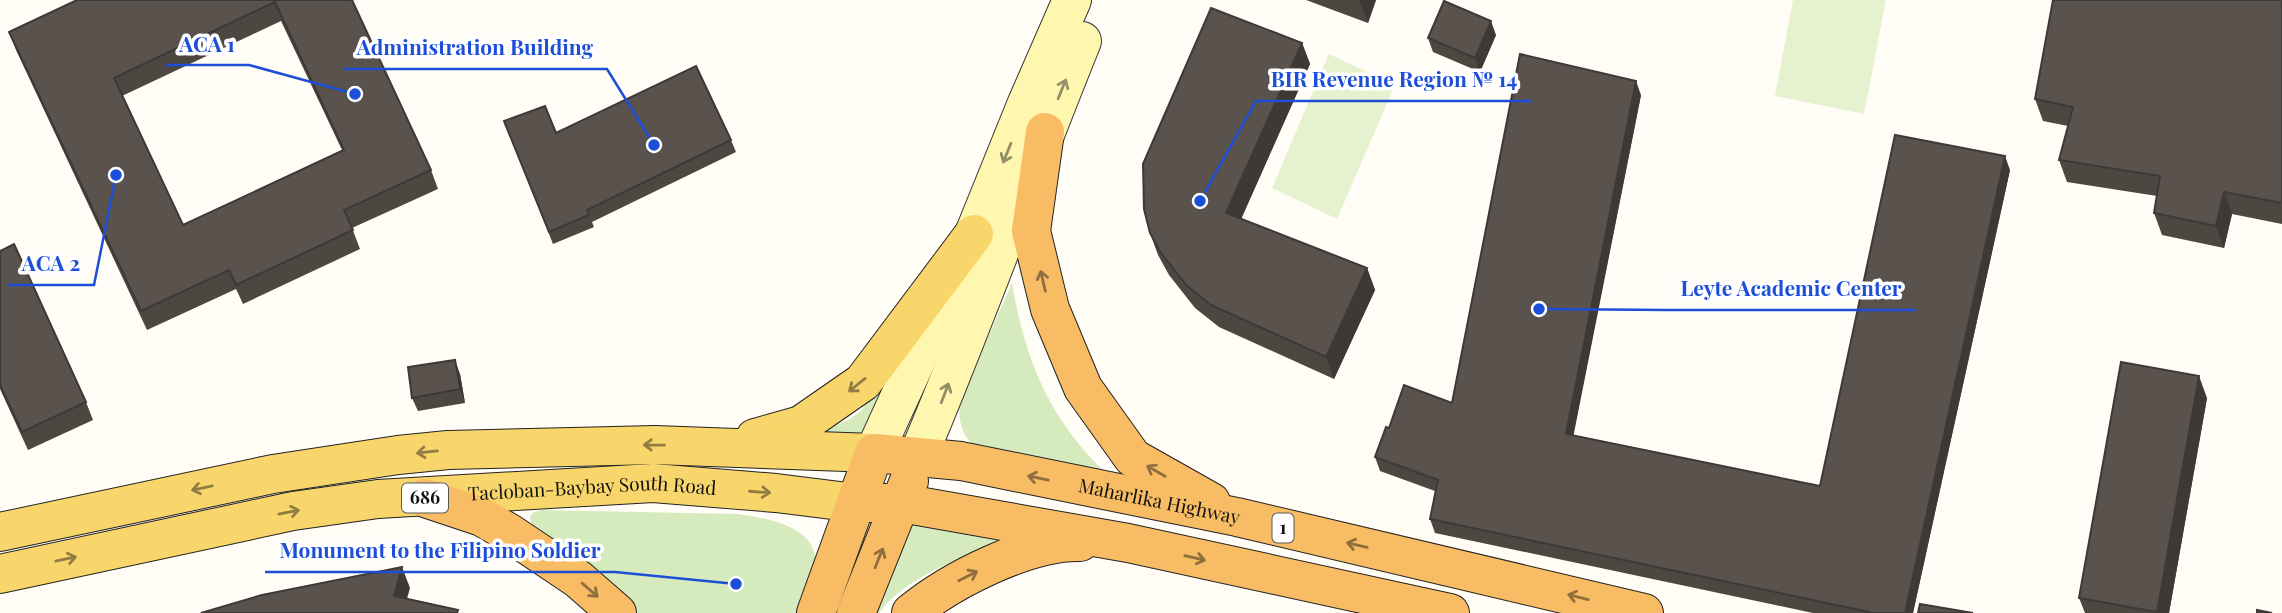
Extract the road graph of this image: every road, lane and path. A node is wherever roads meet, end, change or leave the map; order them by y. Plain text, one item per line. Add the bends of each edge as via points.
1 (1072, 0) edge
2 (1099, 0) edge
3 (1045, 132) junction
4 (974, 234) junction
5 (722, 447) junction
6 (874, 453) junction
7 (918, 456) junction
8 (425, 498) junction
9 (856, 503) junction
10 (901, 503) junction
11 (1237, 517) junction
12 (0, 532) edge
13 (1128, 542) junction
14 (0, 574) edge
15 (617, 613) edge
16 (816, 613) edge
17 (856, 613) edge
18 (911, 613) edge
19 (1450, 613) edge
20 (1644, 613) edge

1 -> 4 main road, 686
3 -> 2 main road
7 -> 3 main road
11 -> 3 highway via 1133,458 1083,388 1050,309 1031,230
4 -> 5 main road, 686 via 863,382 801,425
4 - 6 main road, 686
5 - 6 main road, 686
5 -> 12 main road, 686 via 578,445 398,455 272,474
6 - 7 highway, Maharlika Highway
6 - 9 highway
7 - 10 highway
11 -> 7 highway, Maharlika Highway / 1
8 -> 9 main road, Tacloban-Baybay South Road / 686 via 653,483
14 -> 8 main road, Tacloban-Baybay South Road / 686 via 293,511 378,499
8 -> 15 highway, 686 via 492,522 578,579
9 - 10 highway
9 - 16 highway
10 - 13 highway
17 -> 10 highway
20 -> 11 highway, Maharlika Highway / 1
18 -> 13 highway via 939,591 999,561 1065,542
13 -> 19 highway

